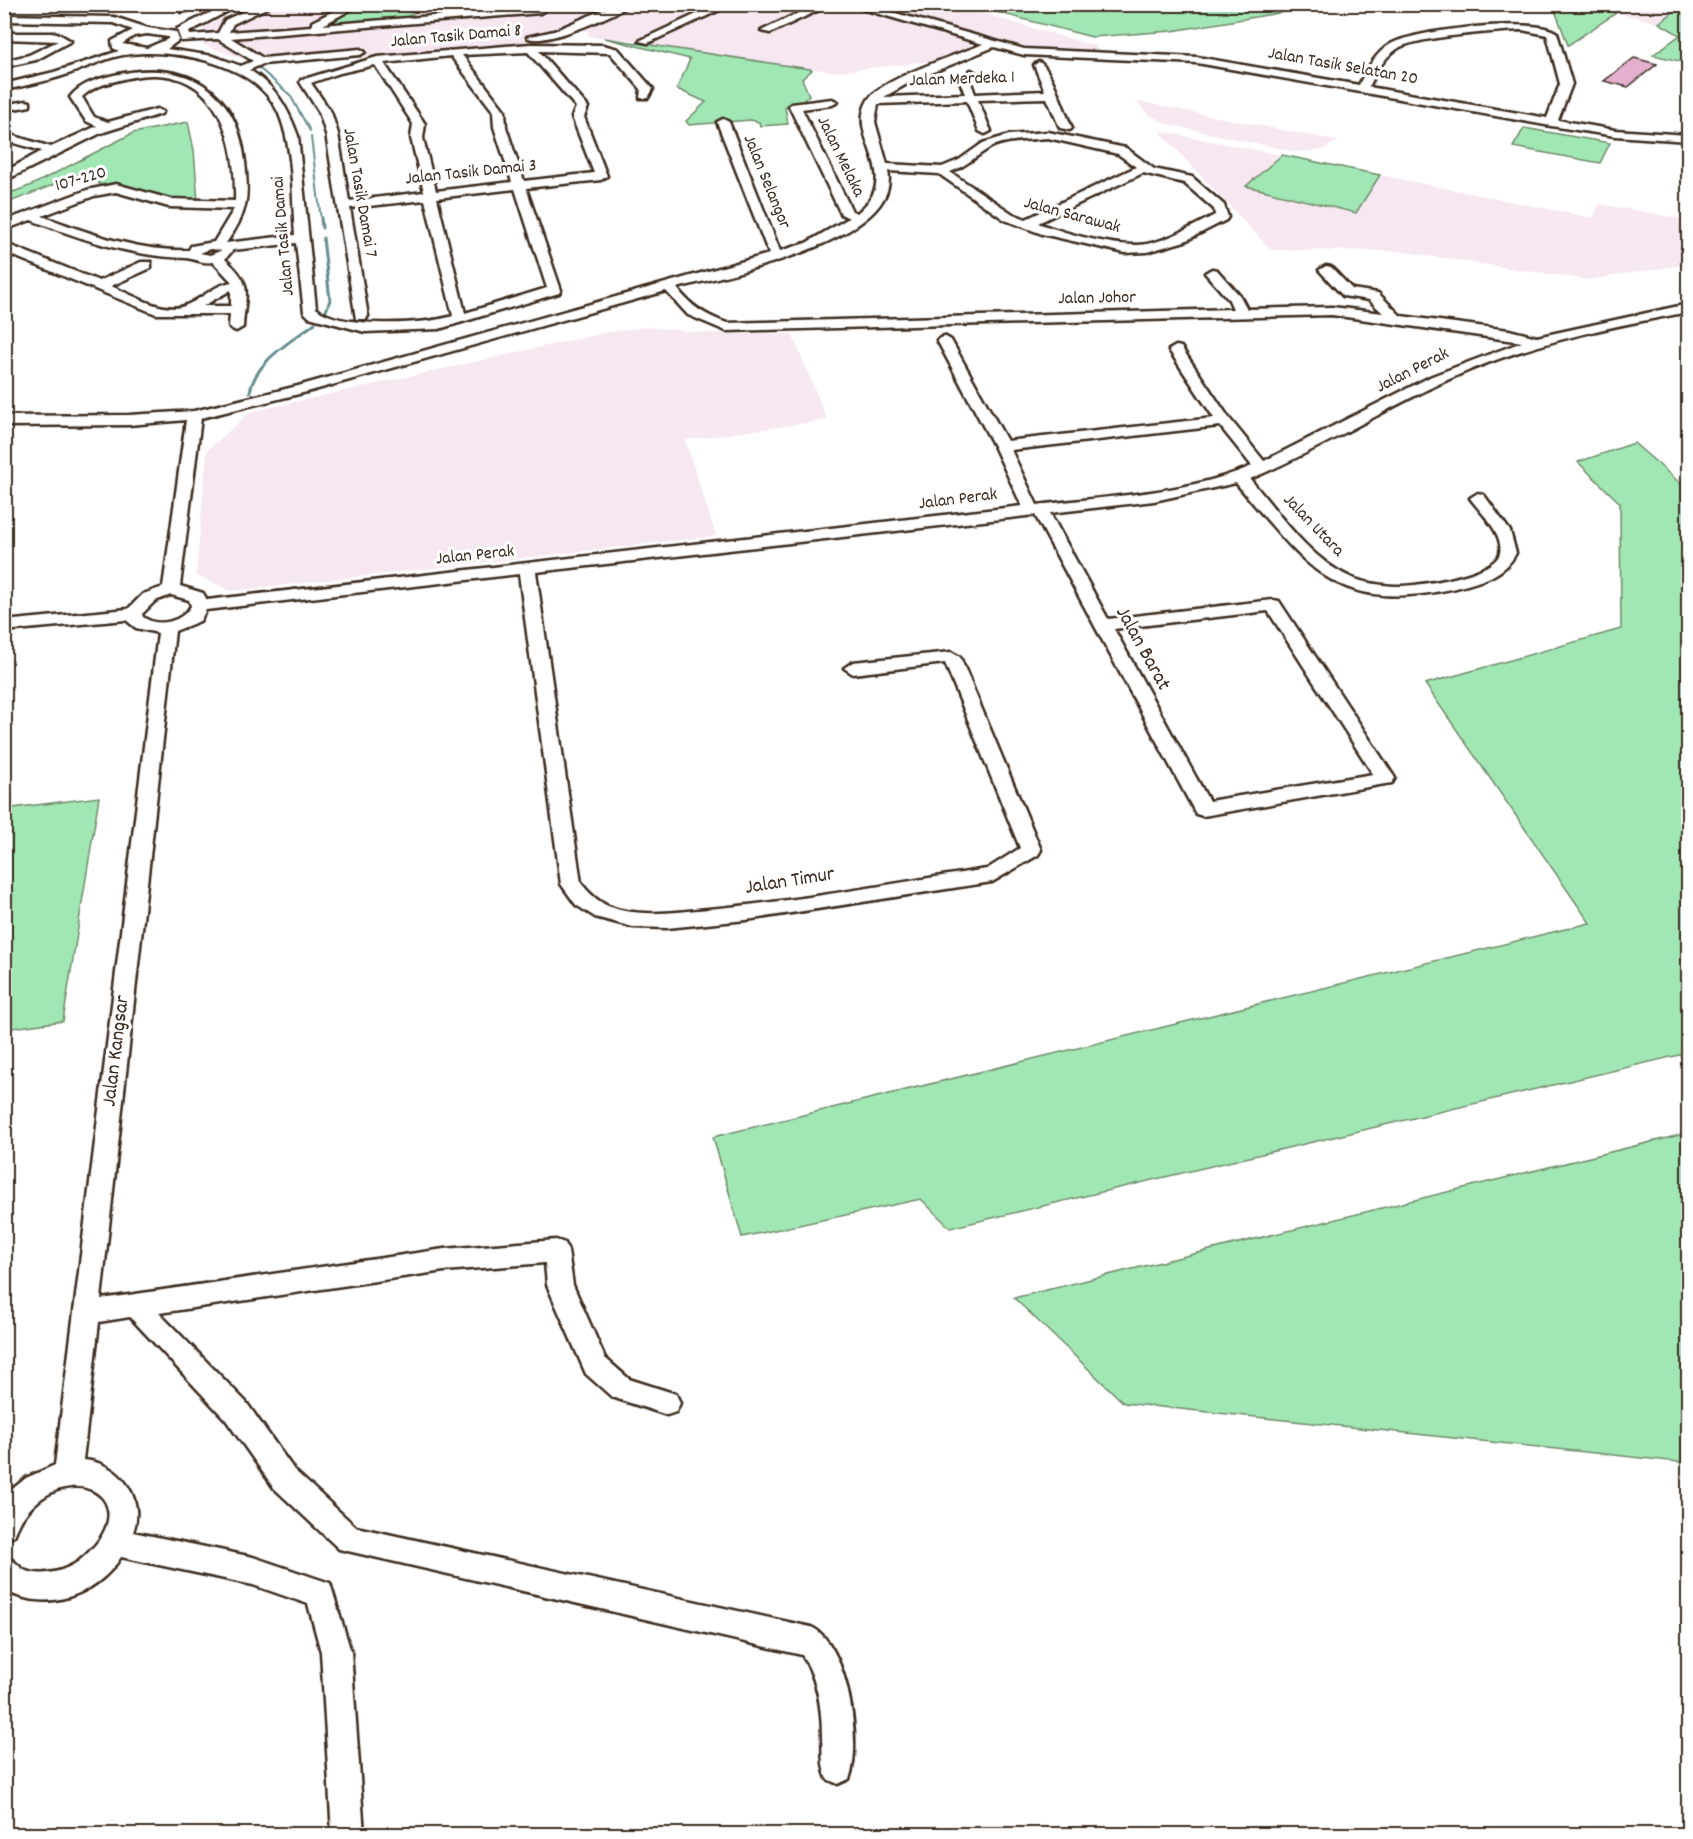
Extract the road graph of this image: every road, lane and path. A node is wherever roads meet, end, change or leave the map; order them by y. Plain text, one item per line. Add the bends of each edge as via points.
1 (42, 4) edge
2 (111, 4) edge
3 (224, 4) edge
4 (236, 4) edge
5 (270, 4) edge
6 (356, 4) edge
7 (626, 4) edge
8 (728, 4) edge
9 (827, 4) edge
10 (850, 4) edge
11 (500, 8) edge
12 (612, 8) edge
13 (4, 18) edge
14 (40, 18) junction
15 (107, 19) junction
16 (201, 19) junction
17 (550, 21) edge
18 (131, 30) junction
19 (304, 30) junction
20 (160, 31) junction
21 (766, 31) dead end
22 (172, 34) junction
23 (4, 36) edge
24 (965, 36) junction
25 (221, 37) junction
26 (644, 41) dead end
27 (990, 45) junction
28 (530, 47) junction
29 (169, 49) junction
30 (121, 51) junction
31 (454, 52) junction
32 (1024, 52) junction
33 (972, 54) junction
34 (259, 60) junction
35 (377, 60) junction
36 (4, 64) edge
37 (1039, 65) dead end
38 (237, 66) junction
39 (971, 73) dead end
40 (305, 82) joint
41 (4, 87) edge
42 (1362, 89) junction
43 (1052, 94) junction
44 (644, 96) dead end
45 (972, 98) junction
46 (873, 101) junction
47 (832, 102) dead end
48 (26, 104) dead end
49 (4, 108) edge
50 (157, 112) dead end
51 (723, 122) dead end
52 (1551, 123) junction
53 (104, 125) junction
54 (1066, 128) dead end
55 (985, 131) dead end
56 (4, 136) edge
57 (1689, 138) edge
58 (50, 150) junction
59 (881, 167) junction
60 (1144, 168) junction
61 (943, 171) junction
62 (4, 177) edge
63 (520, 186) junction
64 (431, 196) junction
65 (240, 205) junction
66 (344, 205) junction
67 (299, 212) junction
68 (31, 216) junction
69 (858, 217) junction
70 (1026, 224) junction
71 (4, 225) edge
72 (302, 241) junction
73 (273, 245) junction
74 (4, 247) edge
75 (222, 251) junction
76 (776, 256) junction
77 (146, 265) dead end
78 (1326, 270) dead end
79 (1212, 273) dead end
80 (306, 276) junction
81 (239, 285) junction
82 (99, 286) junction
83 (669, 286) junction
84 (1689, 308) edge
85 (236, 310) junction
86 (183, 312) junction
87 (1242, 314) junction
88 (361, 316) dead end
89 (460, 319) junction
90 (1395, 319) junction
91 (236, 327) dead end
92 (944, 340) dead end
93 (1539, 342) junction
94 (1176, 350) dead end
95 (194, 415) junction
96 (1224, 421) junction
97 (4, 422) edge
98 (1002, 447) junction
99 (1262, 468) junction
100 (1240, 477) junction
101 (1478, 498) dead end
102 (1036, 510) junction
103 (527, 570) junction
104 (171, 590) junction
105 (200, 606) junction
106 (134, 614) junction
107 (1103, 625) junction
108 (4, 626) edge
109 (167, 628) junction
110 (853, 668) dead end
111 (135, 1305) junction
112 (87, 1312) junction
113 (667, 1404) dead end
114 (68, 1474) junction
115 (4, 1526) edge
116 (114, 1542) junction
117 (4, 1569) edge
118 (838, 1768) dead end
119 (348, 1834) edge

1 - 14 street
2 - 15 street
3 - 16 street
4 - 16 street
5 - 25 street via 229,22
6 - 19 street
7 - 12 street
8 - 26 street
9 - 21 street
10 - 24 street, Jalan Tasik Selatan 20
11 - 17 street
11 - 19 street
12 - 17 street via 576,26
13 - 14 street
14 - 15 street
15 - 18 street
16 - 20 street
16 - 22 street
16 - 25 street via 184,32 185,39
17 - 34 street
18 - 20 street
18 - 30 street via 117,41
19 - 25 street
20 - 22 street
22 - 29 street via 174,40
23 - 36 street via 57,36 66,41 32,58
24 - 27 street, Jalan Tasik Selatan 20
24 - 33 street via 972,43
25 - 34 street
27 - 32 street, Jalan Tasik Selatan 20
27 - 33 street
28 - 31 street, Jalan Tasik Damai 8
28 - 44 street, Jalan Tasik Damai 8 via 614,51 647,89
28 - 63 street, Jalan Tasik Damai 3 via 582,107 579,117 601,176
29 - 30 street, Jalan Tasik Damai
29 - 38 street, Jalan Tasik Damai
30 - 41 street via 58,74
31 - 35 street, Jalan Tasik Damai 8
31 - 63 street via 499,111 500,127
32 - 33 street
32 - 42 street, Jalan Tasik Selatan 20 via 1195,60
33 - 46 street via 892,86
34 - 38 street
35 - 40 street, Jalan Tasik Damai 8 via 330,71
35 - 64 street via 419,124 417,138
37 - 43 street
38 - 67 street, Jalan Tasik Damai via 274,96 286,117 292,136
39 - 45 street via 964,79
40 - 66 street, Jalan Tasik Damai 7 via 325,112 332,134
42 - 52 street, Jalan Tasik Selatan 20
42 - 52 street via 1392,46 1500,27 1541,29 1552,33 1566,84
43 - 45 street, Jalan Merdeka 1
43 - 54 street
45 - 46 street, Jalan Merdeka 1
45 - 55 street
46 - 59 street via 869,118
47 - 69 street, Jalan Melaka via 795,106 847,214
48 - 49 street
50 - 53 street
51 - 76 street, Jalan Selangor
52 - 57 street, Jalan Tasik Selatan 20 via 1624,135
53 - 58 street
53 - 65 street via 90,119 76,97 80,91 134,73 164,73 193,80 215,98 231,119 240,147
56 - 58 street
58 - 62 street
59 - 61 street
59 - 69 street via 884,183 880,197
60 - 61 street via 1122,151 1048,135 987,145 963,163
60 - 70 street
60 - 70 street, Jalan Sarawak via 1188,180 1220,208 1222,217 1180,238 1147,248 1125,249
61 - 70 street, Jalan Sarawak via 1009,217
63 - 64 street, Jalan Tasik Damai 3
63 - 89 street, Jalan Tasik Damai via 554,291
64 - 66 street, Jalan Tasik Damai 3
64 - 89 street
65 - 68 street, 107-220 via 170,203 116,188 91,193
65 - 75 street
66 - 88 street, Jalan Tasik Damai 7
67 - 72 street, Jalan Tasik Damai
67 - 73 street via 292,218 291,235
68 - 71 street, 107-220
68 - 75 street via 95,240 165,255 194,254 204,246
69 - 76 street via 812,246
72 - 73 street
72 - 80 street, Jalan Tasik Damai
73 - 75 street
73 - 80 street via 292,252
74 - 82 street
75 - 81 street
76 - 83 street
77 - 82 street
78 - 90 street via 1348,293 1375,297
79 - 87 street via 1235,299
80 - 89 street, Jalan Tasik Damai via 311,312 352,327 439,326
81 - 85 street
81 - 86 street via 227,287
82 - 86 street via 161,311
83 - 87 street, Jalan Johor via 680,304 701,320 726,327
83 - 95 street
84 - 93 street, Jalan Perak via 1621,320
85 - 86 street
85 - 91 street
87 - 90 street, Jalan Johor via 1332,311
90 - 93 street, Jalan Johor via 1509,334
92 - 98 street, Jalan Barat
93 - 99 street, Jalan Perak via 1464,367
94 - 96 street
95 - 97 street
95 - 104 street
96 - 98 street
96 - 99 street
98 - 102 street, Jalan Barat
99 - 100 street, Jalan Perak
100 - 101 street, Jalan Utara via 1320,568 1343,581 1397,591 1476,578 1504,563 1508,555 1505,536
100 - 102 street, Jalan Perak via 1154,496
102 - 103 street, Jalan Perak
102 - 107 street, Jalan Barat
103 - 105 street, Jalan Perak
103 - 110 street, Jalan Timur via 571,884 583,900 602,912 633,919 667,920 746,913 992,875 1030,850 951,657
104 - 105 street via 191,593
104 - 106 street via 140,602
105 - 109 street via 194,617
106 - 108 street
106 - 109 street via 141,625
107 - 107 street, Jalan Barat via 1273,605 1385,778 1203,809
109 - 112 street, Jalan Kangsar
111 - 112 street
111 - 113 street via 444,1260 556,1251 560,1285 595,1366 621,1388
111 - 118 street via 236,1411 284,1479 349,1539 811,1642 830,1679 836,1708
112 - 114 street, Jalan Kangsar
114 - 115 street via 31,1490 14,1507
114 - 116 street via 88,1473 115,1488 122,1504 122,1523
116 - 117 street via 101,1560 75,1580 47,1588 21,1584
116 - 119 street via 253,1571 320,1593 336,1652

